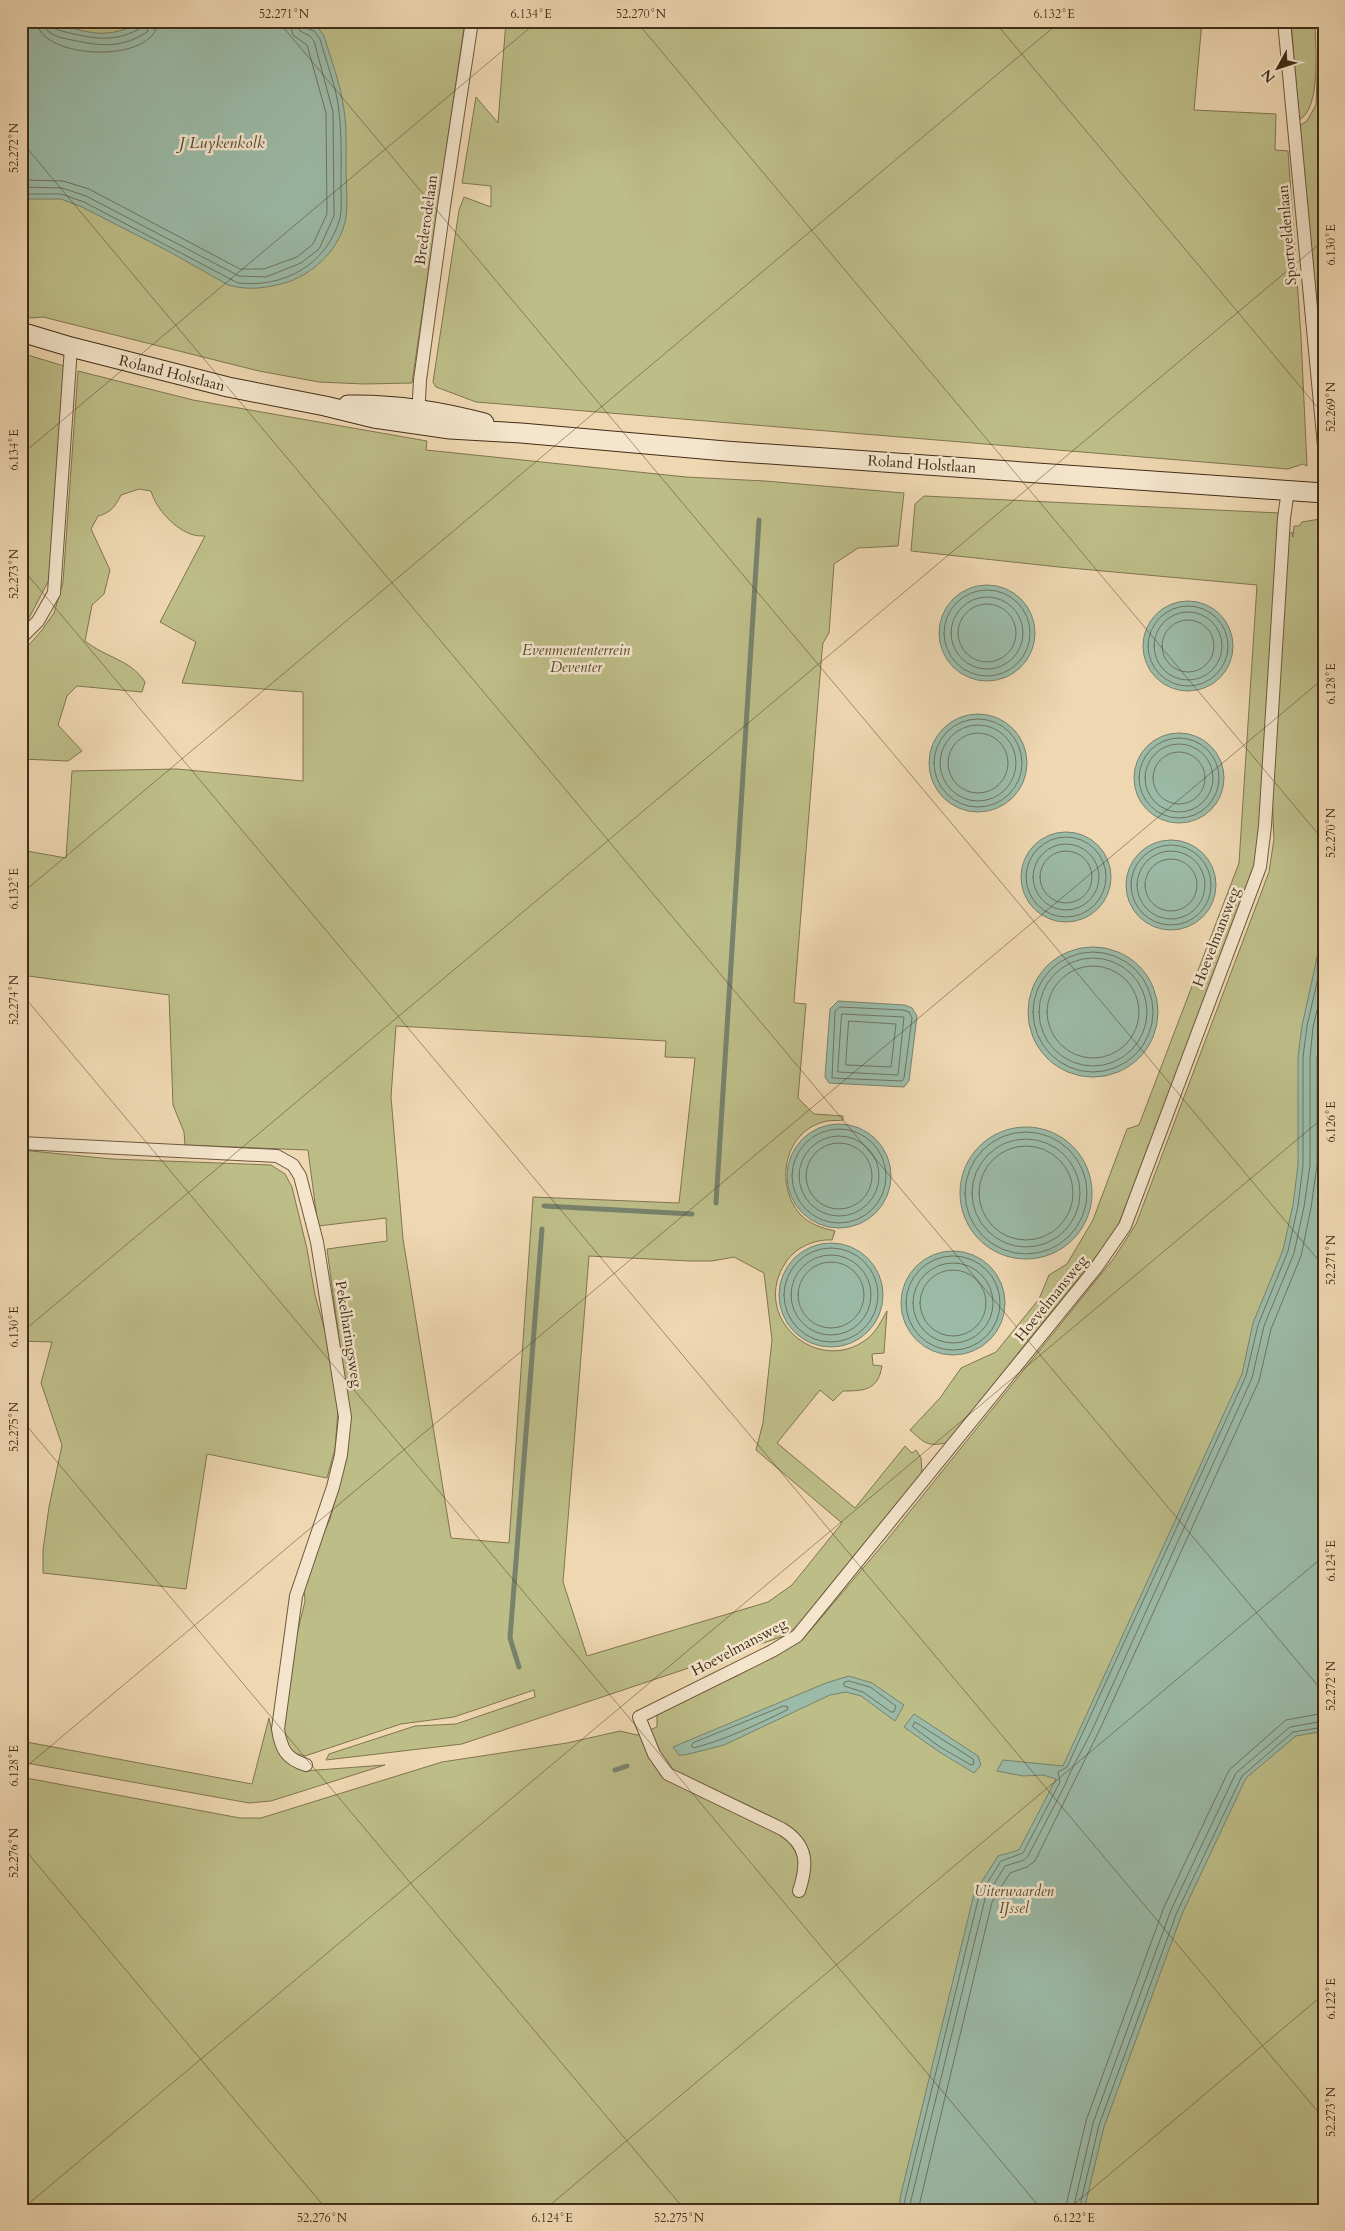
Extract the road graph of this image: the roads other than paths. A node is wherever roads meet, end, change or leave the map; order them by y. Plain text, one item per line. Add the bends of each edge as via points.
1 (472, 21) edge
2 (1284, 21) edge
3 (21, 332) edge
4 (71, 347) junction
5 (418, 417) junction
6 (1324, 446) edge
7 (1288, 490) junction
8 (1324, 493) edge
9 (21, 638) edge
10 (21, 1143) edge
11 (306, 1764) dead end
12 (799, 1891) dead end

1 - 5 street, Brederodelaan via 444,206
2 - 6 street, Sportveldenlaan
3 - 4 street, Roland Holstlaan
4 - 5 street, Roland Holstlaan via 228,387 374,418
4 - 9 street via 54,593 38,621
5 - 7 street, Roland Holstlaan via 450,429
7 - 8 street, Roland Holstlaan
7 - 12 street, Hoevelmansweg via 1260,867 1126,1226 1096,1268 797,1636 639,1717 654,1754 668,1774 782,1829 794,1838 804,1854 805,1864
10 - 11 street, Pekelharingsweg via 277,1156 293,1165 300,1176 317,1242 345,1417 333,1487 296,1596 278,1729 280,1745 288,1757

